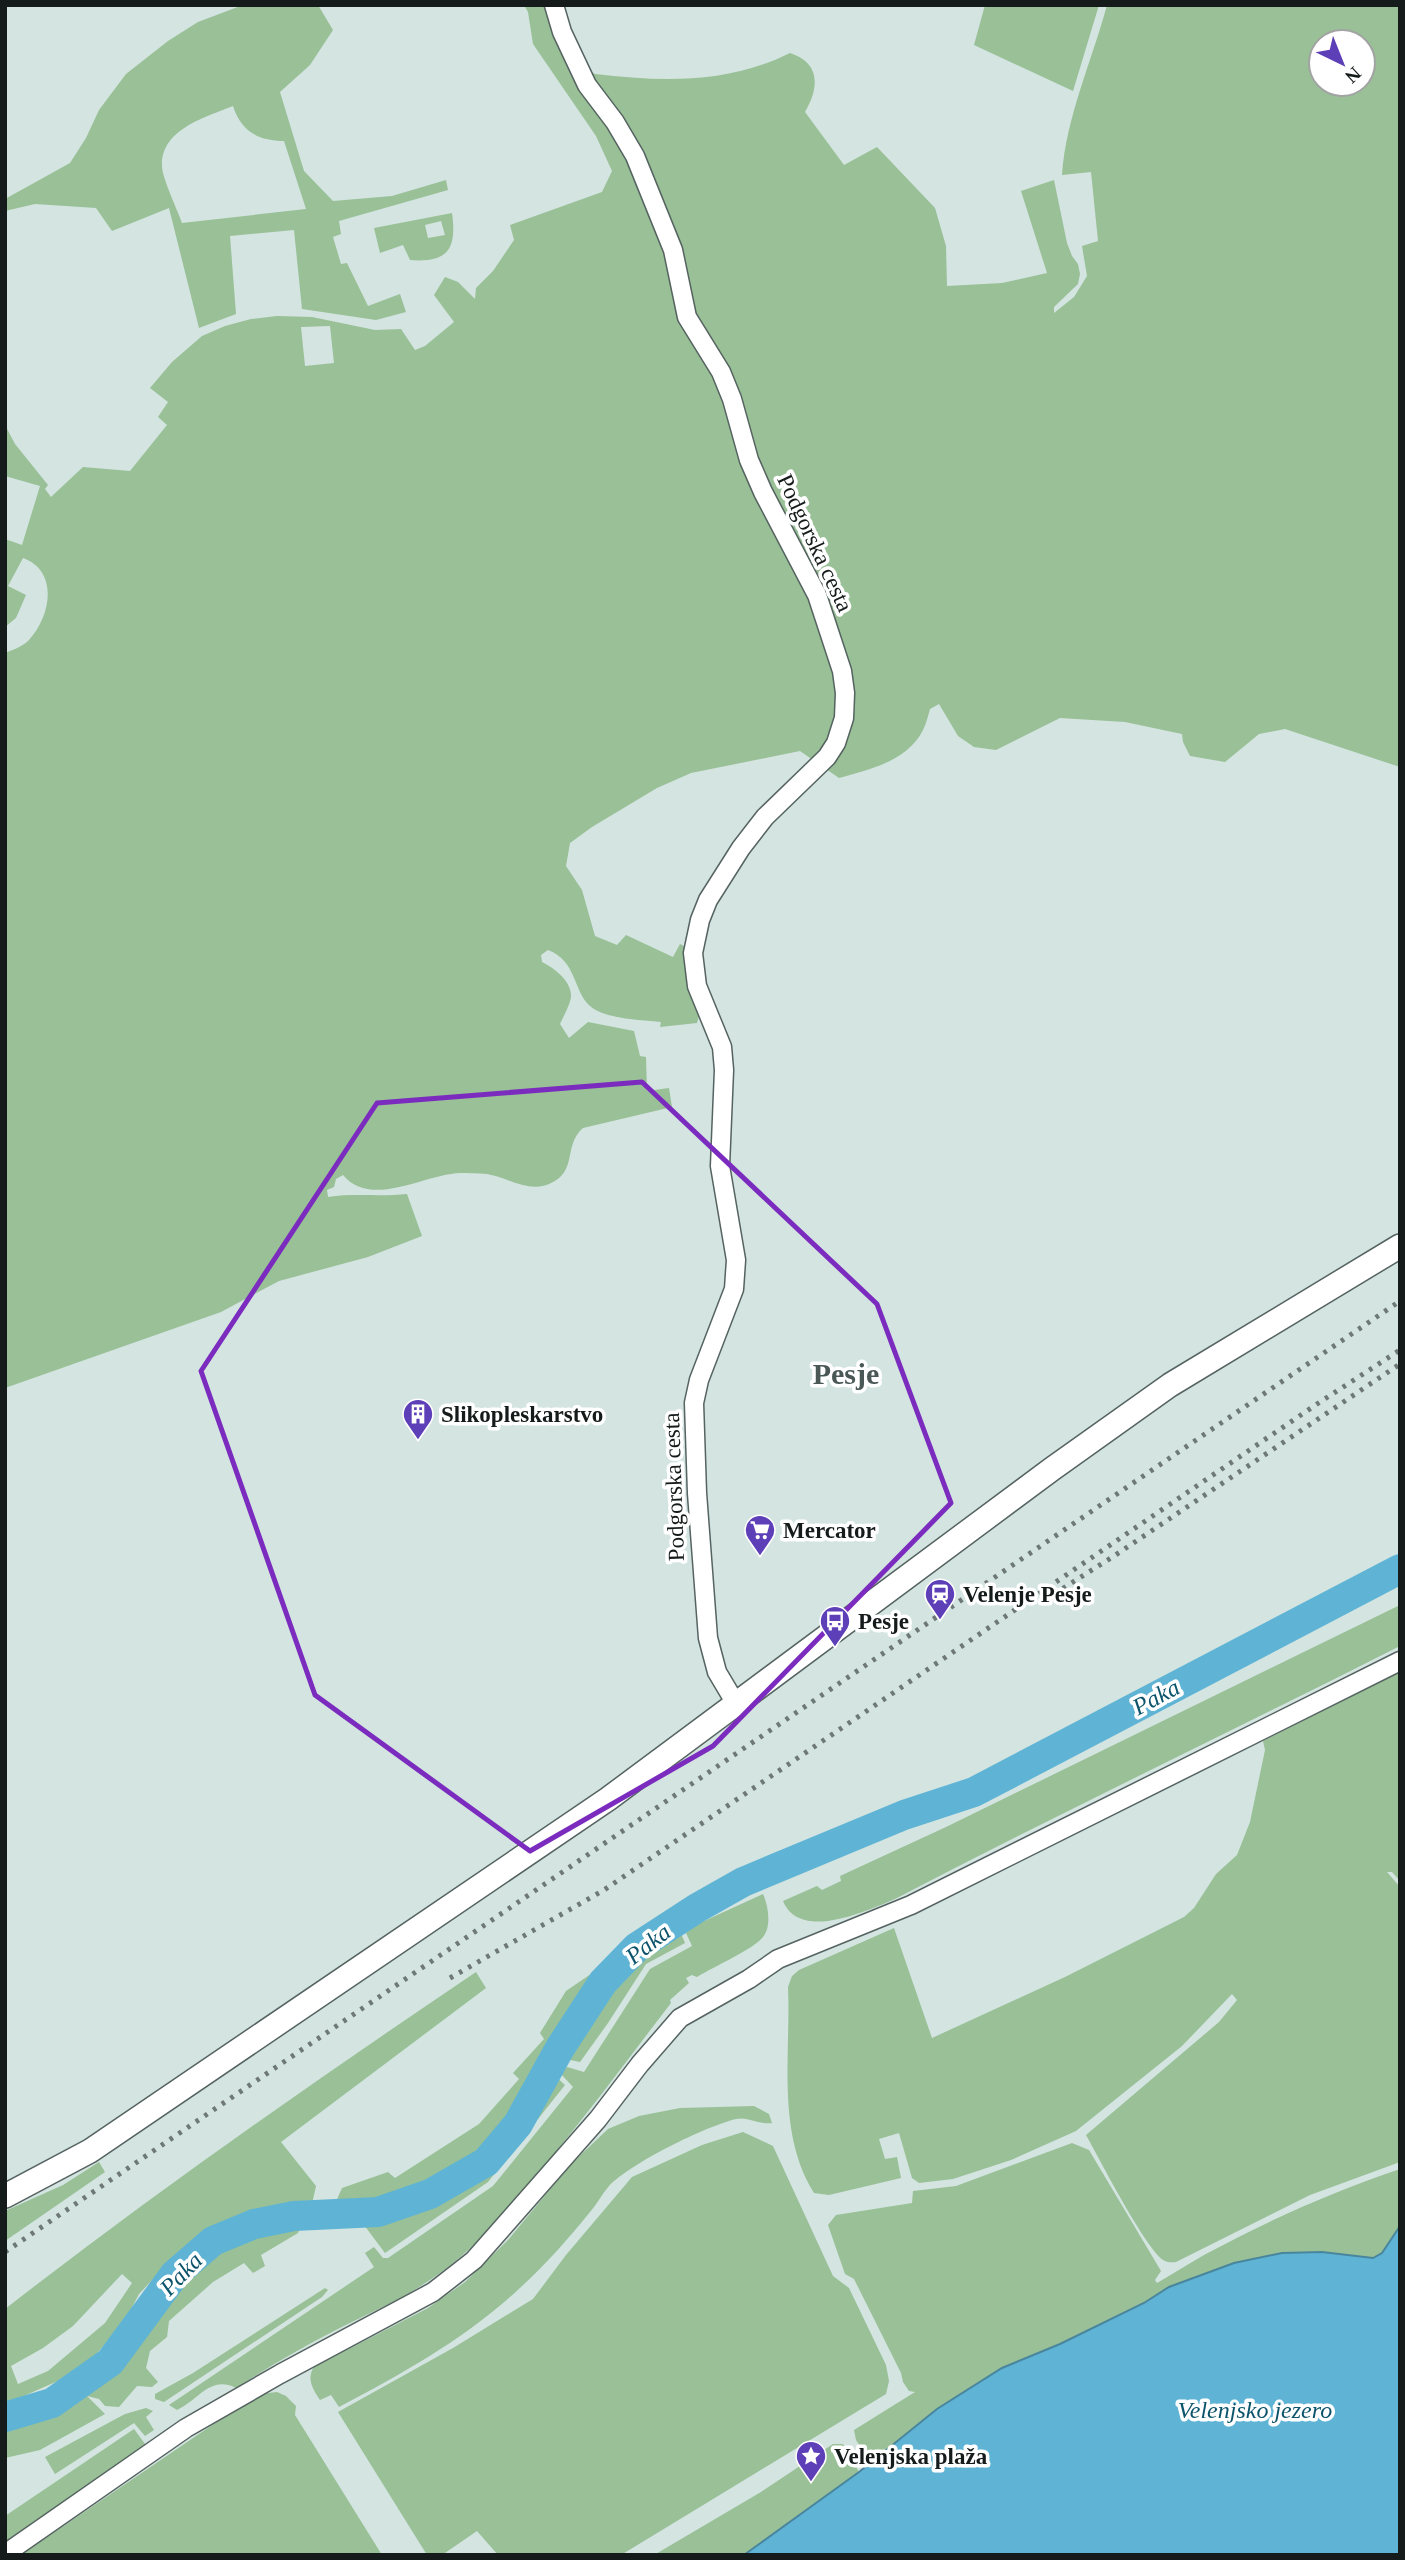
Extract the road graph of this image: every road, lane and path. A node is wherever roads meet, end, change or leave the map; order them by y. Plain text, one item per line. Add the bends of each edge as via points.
1 (554, 5) edge
2 (1400, 1247) edge
3 (1400, 1661) edge
4 (736, 1704) junction
5 (5, 2196) edge
6 (5, 2554) edge

1 - 4 street, Podgorska cesta via 587,85 635,156 673,250 687,317 721,372 754,471 817,595 845,693 836,743 765,817 734,858 708,900 693,953 697,986 722,1047 720,1166 736,1260 734,1289 694,1403 696,1493 708,1638 717,1672
2 - 4 main road via 1170,1385
3 - 6 street via 911,1905 778,1959 680,2018 474,2260 433,2292 186,2428
4 - 5 main road via 597,1806 90,2151

